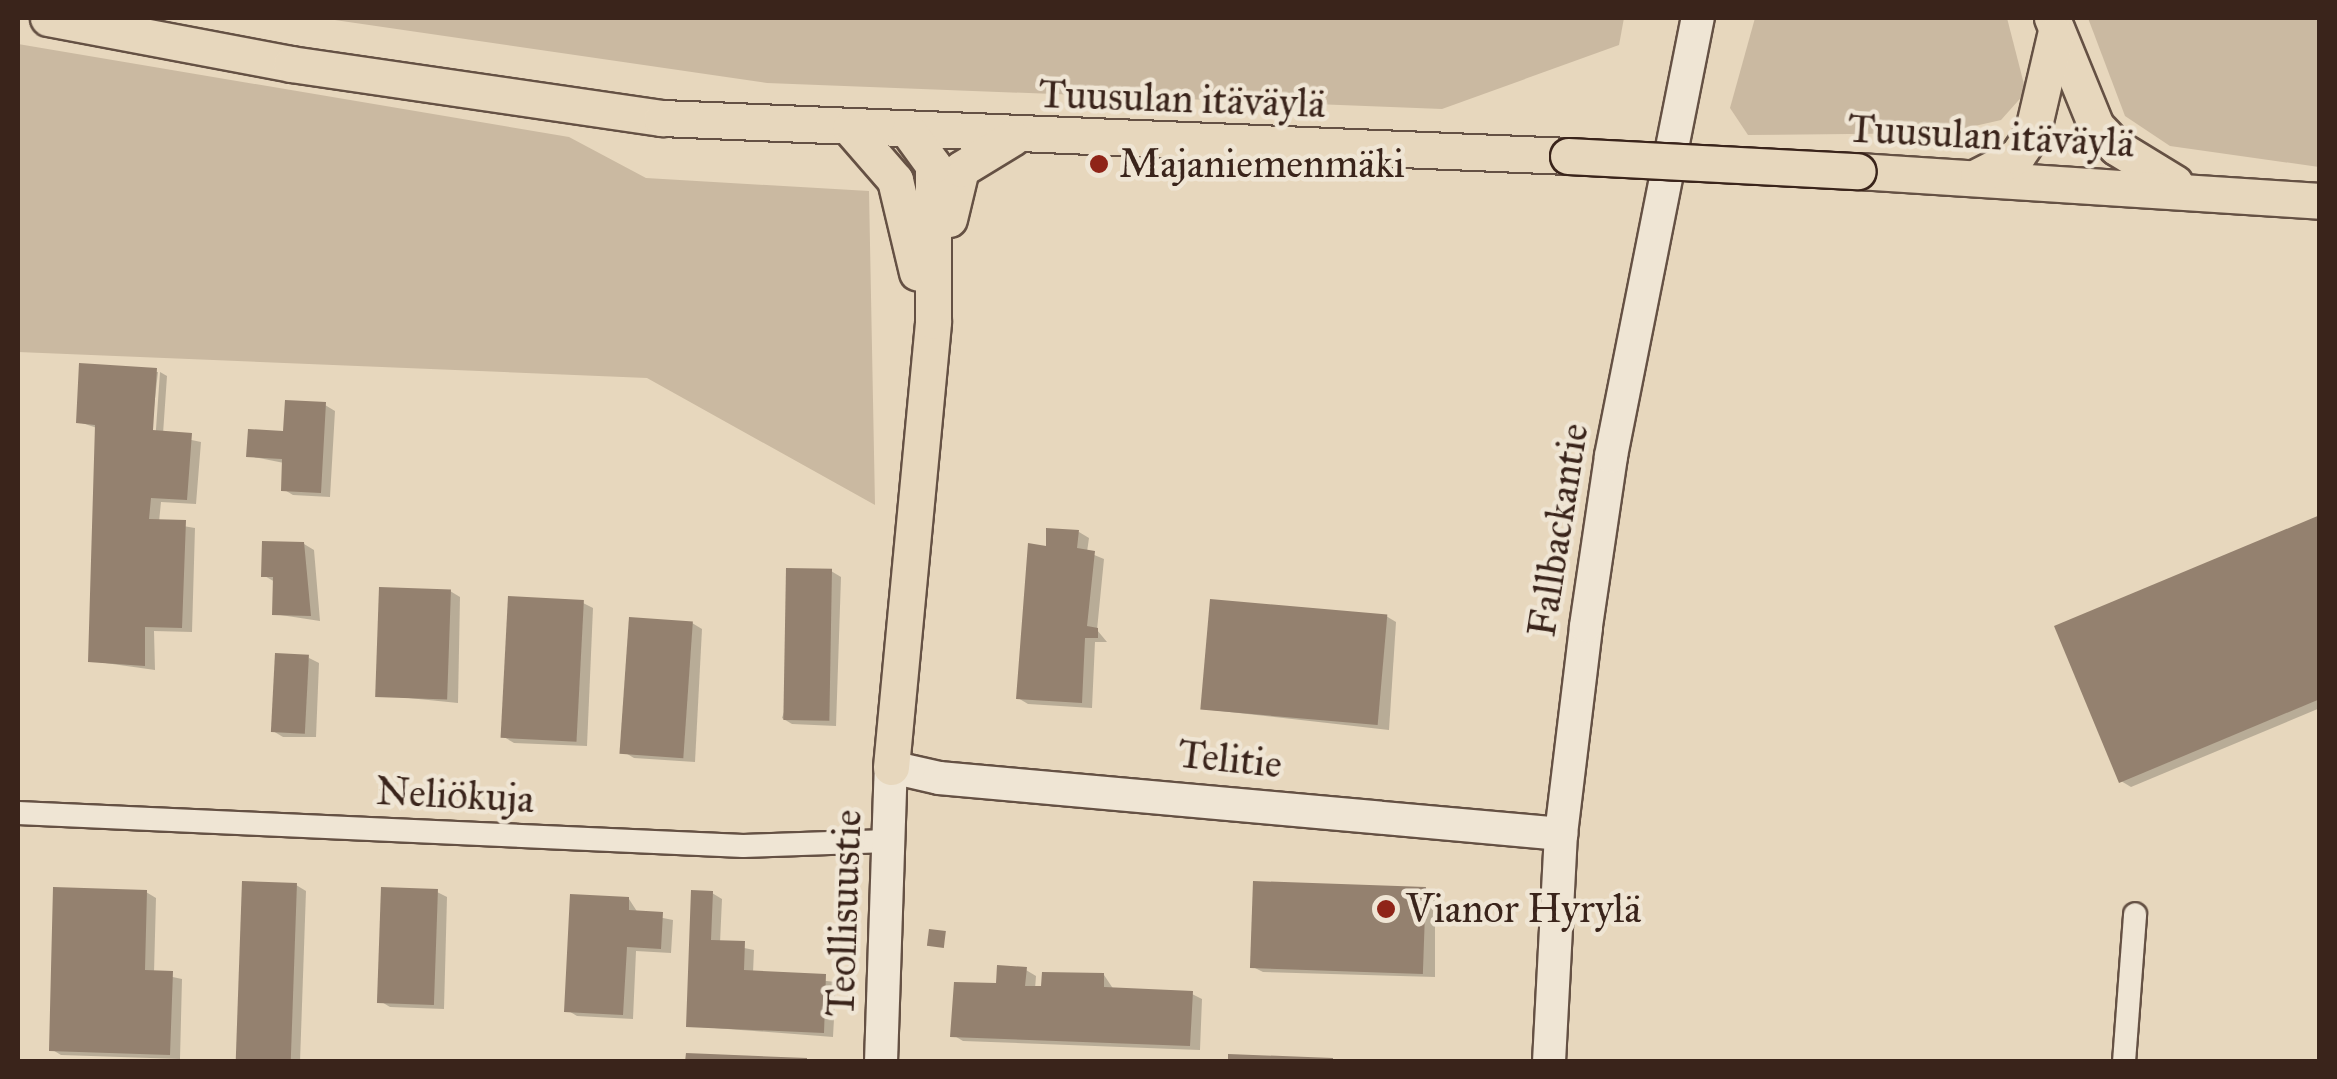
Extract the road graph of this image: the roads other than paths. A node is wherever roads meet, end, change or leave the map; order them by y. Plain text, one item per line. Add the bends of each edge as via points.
1 (48, 18) edge
2 (1698, 18) edge
3 (2054, 26) edge
4 (850, 128) junction
5 (909, 132) junction
6 (1019, 135) junction
7 (1973, 178) junction
8 (2185, 188) junction
9 (2320, 200) edge
10 (924, 458) junction
11 (892, 767) junction
12 (18, 813) edge
13 (1562, 834) junction
14 (888, 840) junction
15 (2134, 914) dead end
16 (882, 1062) edge
17 (1549, 1062) edge
18 (2124, 1062) edge

1 - 4 main road, Tuusulan itäväylä via 532,101 662,118
2 - 13 street, Fallbackantie via 1611,456
3 - 7 main road via 2032,134 2017,156
3 - 8 main road via 2096,126 2143,167
4 - 5 main road, Tuusulan itäväylä
4 - 10 main road via 895,180 910,228
5 - 6 main road, Tuusulan itäväylä
5 - 10 main road via 928,153 936,202
6 - 7 main road, Tuusulan itäväylä, bridge
6 - 10 main road via 970,158 952,192 938,400
7 - 8 main road, Tuusulan itäväylä
8 - 9 main road, Tuusulan itäväylä
10 - 11 main road
11 - 13 street, Telitie via 939,778
11 - 14 street, Teollisuustie
12 - 14 street, Neliökuja via 743,846
13 - 17 street, Fallbackantie
14 - 16 street, Teollisuustie
15 - 18 street

